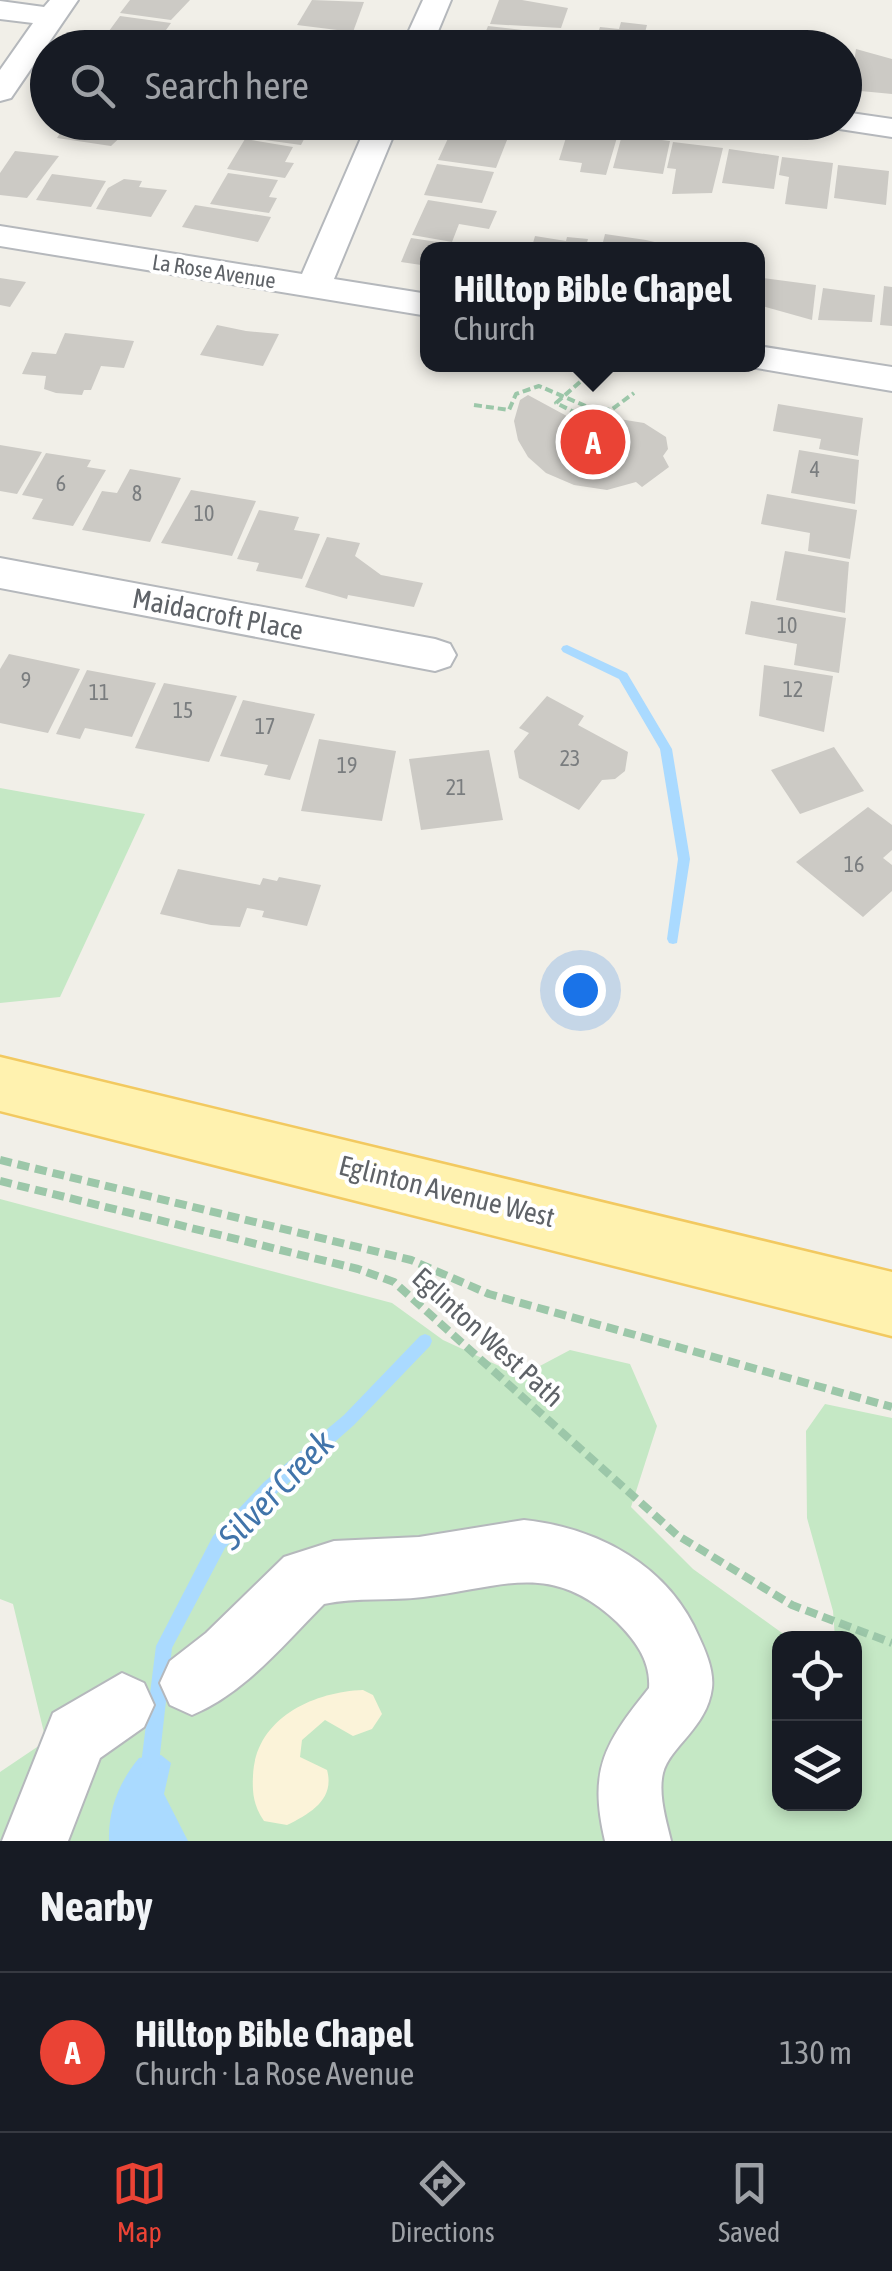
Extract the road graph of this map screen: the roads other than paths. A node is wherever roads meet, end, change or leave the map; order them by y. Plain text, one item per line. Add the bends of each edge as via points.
1 (436, 0) edge
2 (58, 8) edge
3 (0, 10) edge
4 (43, 30) edge
5 (424, 30) edge
6 (30, 49) edge
7 (0, 92) edge
8 (862, 124) edge
9 (892, 128) edge
10 (376, 140) edge
11 (0, 236) edge
12 (313, 287) junction
13 (420, 304) edge
14 (765, 359) edge
15 (892, 379) edge
16 (0, 573) edge
17 (435, 655) dead end
18 (0, 1084) edge
19 (892, 1304) edge
20 (192, 1683) dead end
21 (122, 1705) dead end
22 (35, 1841) edge
23 (638, 1841) edge

1 - 5 street
2 - 3 street
2 - 4 street
6 - 7 street
8 - 9 street
10 - 12 street
11 - 12 street, La Rose Avenue
12 - 13 street, La Rose Avenue
14 - 15 street
16 - 17 street, Maidacroft Place
18 - 19 main road, Eglinton Avenue West
20 - 23 street via 322,1573 423,1567 477,1553 558,1554 629,1592 668,1635 677,1656 681,1686 673,1710 632,1768
21 - 22 street via 76,1736

